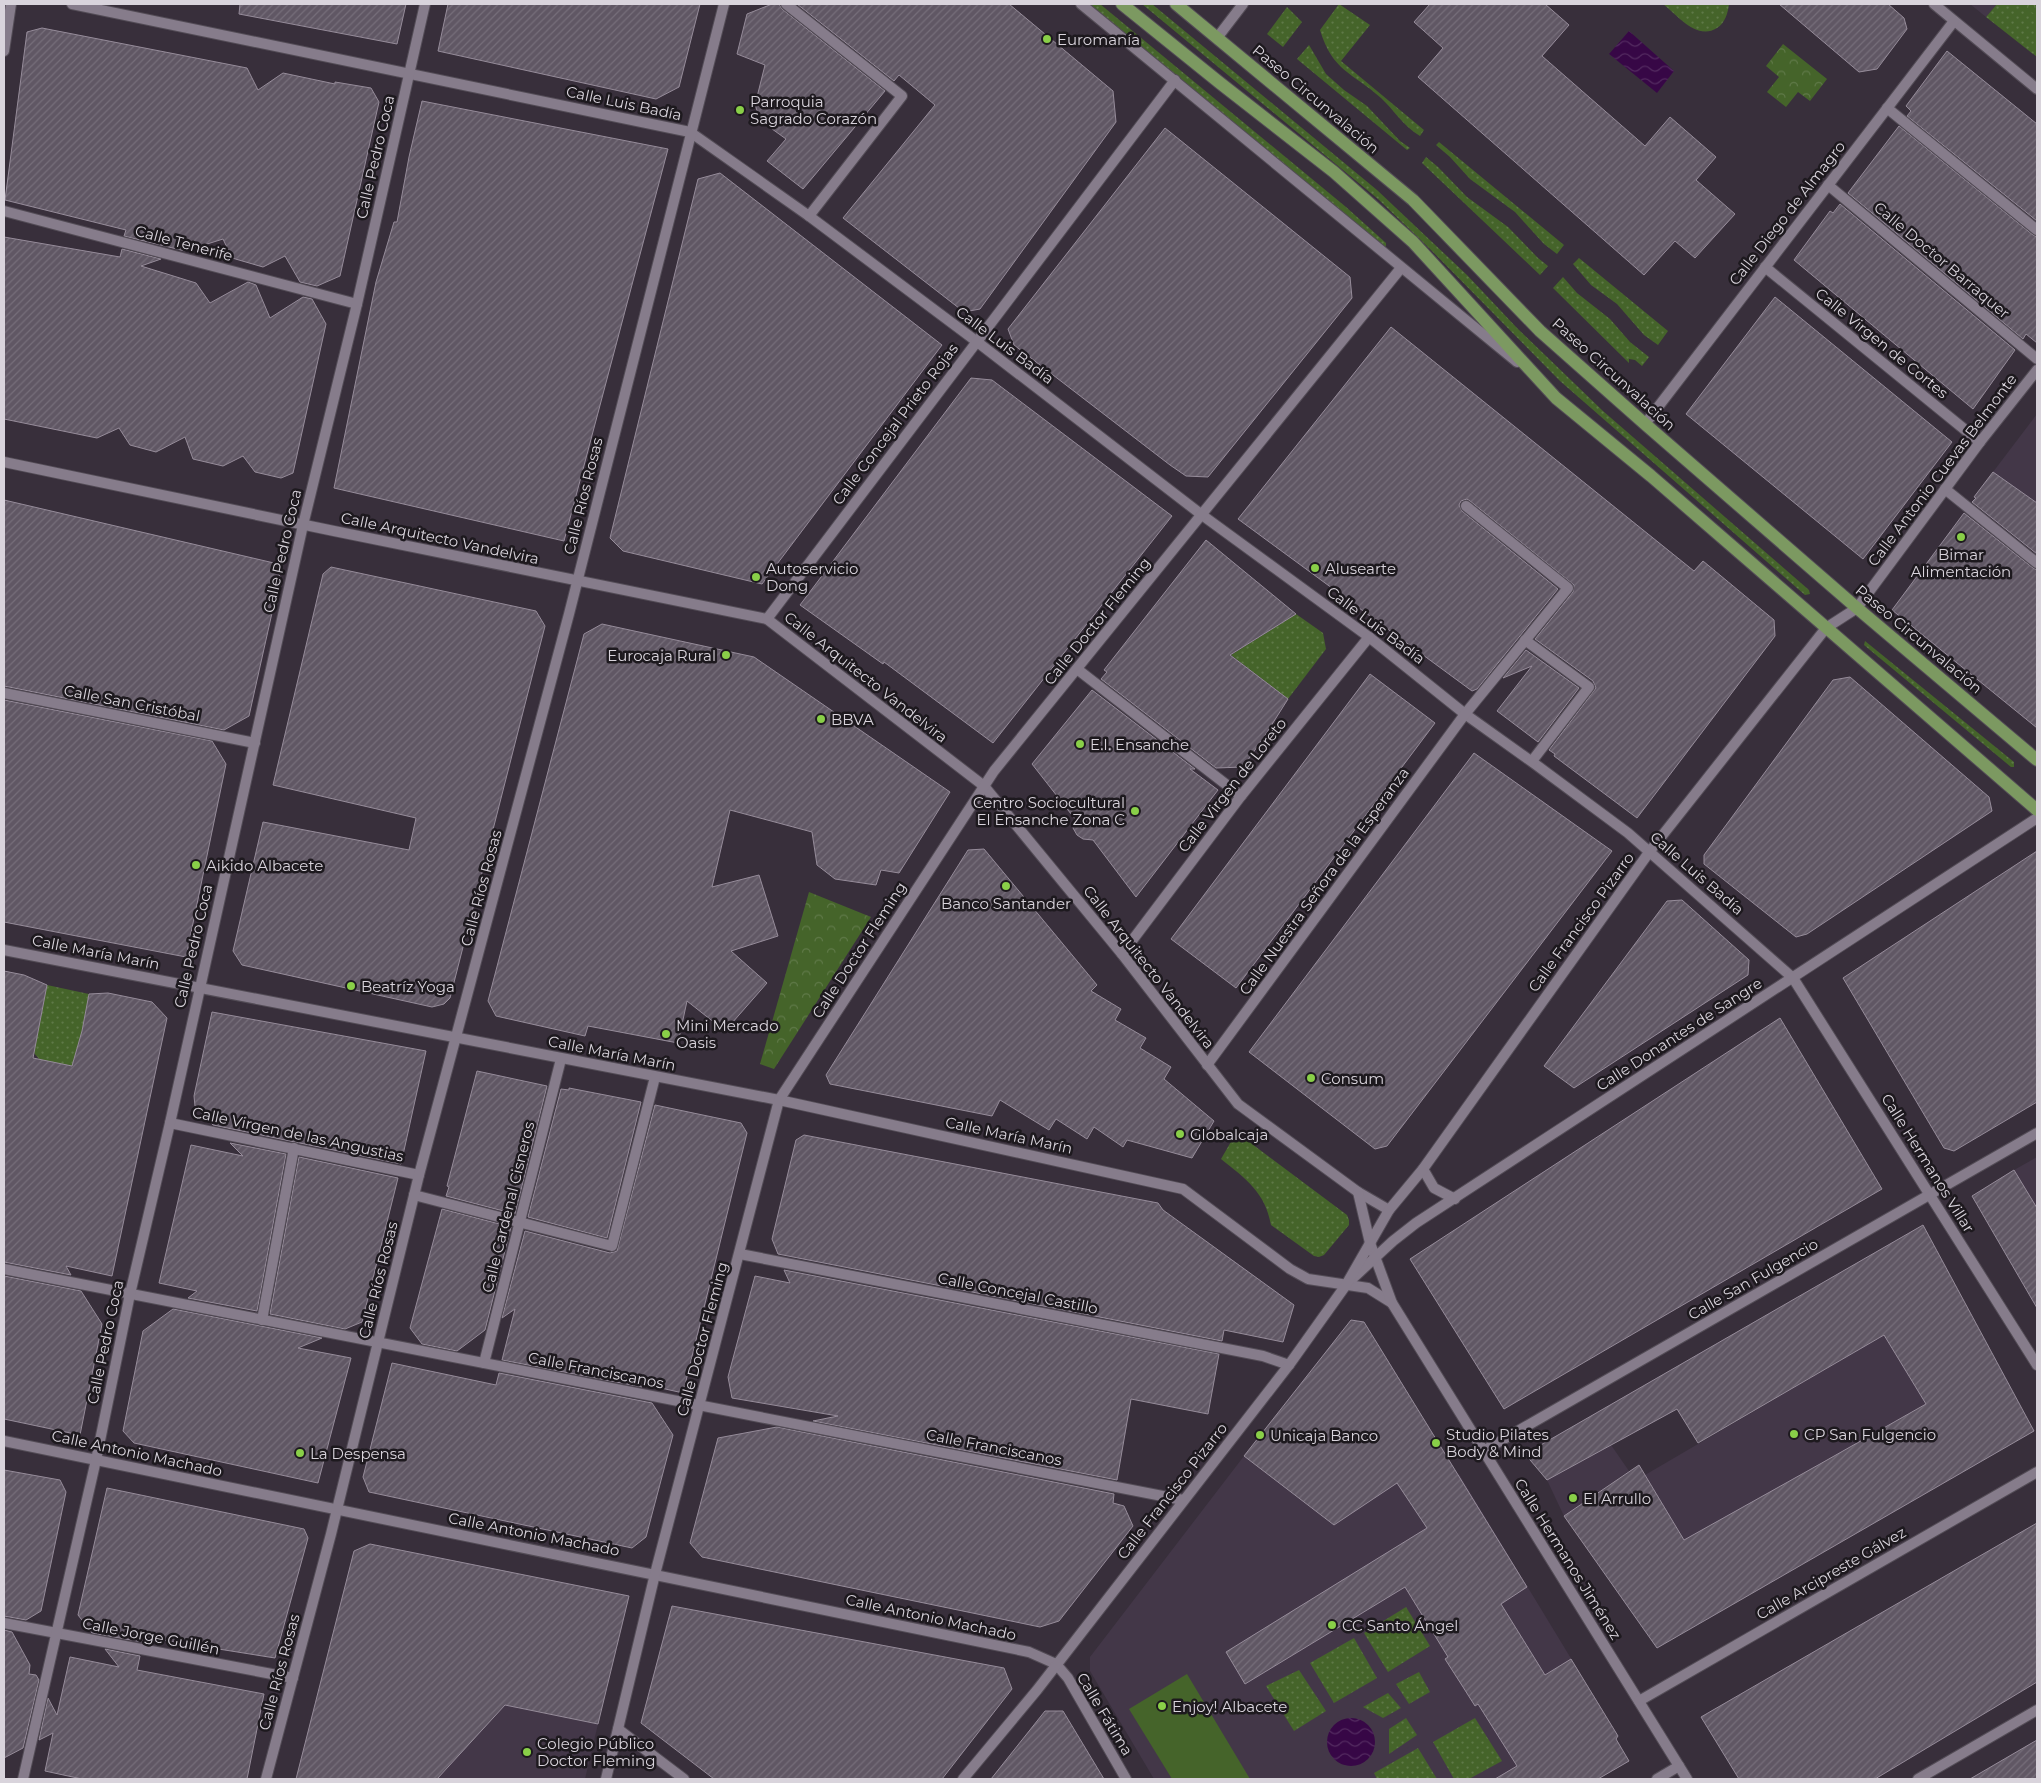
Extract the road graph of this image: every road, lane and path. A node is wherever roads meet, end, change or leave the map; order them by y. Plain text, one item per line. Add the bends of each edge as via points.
1 (11, 4) edge
2 (72, 4) edge
3 (425, 4) edge
4 (724, 4) edge
5 (786, 4) edge
6 (1081, 4) edge
7 (1122, 4) edge
8 (1176, 4) edge
9 (1243, 4) edge
10 (1934, 4) edge
11 (1954, 21) junction
12 (1218, 38) junction
13 (4, 51) edge
14 (409, 74) junction
15 (1175, 80) junction
16 (2037, 88) edge
17 (1887, 108) junction
18 (690, 132) junction
19 (1828, 185) junction
20 (4, 212) edge
21 (809, 216) junction
22 (2037, 230) edge
23 (1765, 267) junction
24 (1401, 268) junction
25 (357, 304) junction
26 (976, 342) junction
27 (2037, 359) edge
28 (2037, 370) edge
29 (1556, 398) junction
30 (1645, 424) junction
31 (1980, 442) junction
32 (4, 462) edge
33 (1945, 489) junction
34 (1466, 506) dead end
35 (1202, 515) junction
36 (303, 525) junction
37 (2037, 564) edge
38 (577, 581) junction
39 (1856, 608) junction
40 (767, 619) junction
41 (1826, 628) junction
42 (1369, 637) junction
43 (1525, 640) junction
44 (1077, 669) junction
45 (4, 693) edge
46 (1465, 714) junction
47 (255, 743) junction
48 (2037, 760) edge
49 (1532, 761) junction
50 (984, 786) junction
51 (1242, 796) junction
52 (2037, 810) edge
53 (2037, 818) edge
54 (1650, 851) junction
55 (4, 950) edge
56 (1122, 954) junction
57 (1793, 978) junction
58 (199, 987) junction
59 (456, 1038) junction
60 (561, 1059) junction
61 (1207, 1066) junction
62 (655, 1077) junction
63 (779, 1100) junction
64 (170, 1123) junction
65 (2037, 1133) edge
66 (294, 1148) junction
67 (1423, 1169) junction
68 (419, 1175) junction
69 (1358, 1192) junction
70 (414, 1195) junction
71 (1930, 1195) junction
72 (1455, 1199) junction
73 (1388, 1210) junction
74 (520, 1223) junction
75 (1370, 1243) junction
76 (740, 1254) junction
77 (1375, 1258) junction
78 (4, 1269) edge
79 (1346, 1285) junction
80 (130, 1294) junction
81 (1392, 1303) junction
82 (262, 1320) junction
83 (379, 1342) junction
84 (484, 1363) junction
85 (1289, 1365) junction
86 (2037, 1365) edge
87 (700, 1405) junction
88 (4, 1441) edge
89 (1483, 1451) junction
90 (96, 1460) junction
91 (2037, 1472) edge
92 (1183, 1500) junction
93 (337, 1510) junction
94 (655, 1574) junction
95 (4, 1623) edge
96 (57, 1633) junction
97 (1056, 1664) junction
98 (293, 1678) junction
99 (1639, 1700) junction
100 (2037, 1710) edge
101 (618, 1729) junction
102 (1679, 1766) junction
103 (23, 1779) edge
104 (266, 1779) edge
105 (606, 1779) edge
106 (684, 1779) edge
107 (963, 1779) edge
108 (1126, 1779) edge
109 (1657, 1779) edge
110 (1687, 1779) edge
111 (1918, 1779) edge

1 - 13 street
2 - 14 street, Calle Luis Badía
3 - 14 street, Calle Pedro Coca
4 - 18 street, Calle Ríos Rosas
5 - 21 street via 902,96
6 - 15 street
7 - 29 main road via 1334,172 1413,242
8 - 12 main road, Paseo Circunvalación
9 - 12 street
10 - 11 street
11 - 16 street
11 - 17 street, Calle Diego de Almagro
12 - 30 main road, Paseo Circunvalación via 1413,200 1540,331
14 - 18 street, Calle Luis Badía
14 - 25 street, Calle Pedro Coca
15 - 24 street
15 - 26 street, Calle Concejal Prieto Rojas
17 - 19 street, Calle Diego de Almagro
17 - 22 street
18 - 21 street, Calle Luis Badía
18 - 38 street, Calle Ríos Rosas
19 - 23 street, Calle Diego de Almagro
19 - 27 street, Calle Doctor Barraquer
20 - 25 street, Calle Tenerife
21 - 26 street, Calle Luis Badía
23 - 30 street, Calle Diego de Almagro
23 - 31 street, Calle Virgen de Cortes
24 - 29 street via 1529,371
24 - 35 street, Calle Doctor Fleming
25 - 36 street, Calle Pedro Coca
26 - 35 street, Calle Luis Badía
26 - 40 street, Calle Concejal Prieto Rojas
28 - 31 street, Calle Antonio Cuevas Belmonte
29 - 41 main road
30 - 39 main road, Paseo Circunvalación
31 - 33 street, Calle Antonio Cuevas Belmonte
32 - 36 street, Calle Arquitecto Vandelvira
33 - 37 street
33 - 39 street, Calle Antonio Cuevas Belmonte
34 - 43 street, Calle Nuestra Señora de la Esperanza via 1568,588
35 - 42 street, Calle Luis Badía
35 - 44 street, Calle Doctor Fleming
36 - 38 street, Calle Arquitecto Vandelvira
36 - 47 street, Calle Pedro Coca
38 - 40 street, Calle Arquitecto Vandelvira
38 - 59 street, Calle Ríos Rosas
39 - 41 street, Calle Antonio Cuevas Belmonte
39 - 48 main road, Paseo Circunvalación
40 - 50 street, Calle Arquitecto Vandelvira
41 - 52 main road
41 - 54 street, Calle Francisco Pizarro
42 - 46 street, Calle Luis Badía
42 - 51 street, Calle Virgen de Loreto
43 - 46 street, Calle Nuestra Señora de la Esperanza
43 - 49 street via 1589,687
44 - 50 street, Calle Doctor Fleming
44 - 51 street
45 - 47 street, Calle San Cristóbal
46 - 49 street, Calle Luis Badía
46 - 61 street, Calle Nuestra Señora de la Esperanza
47 - 58 street, Calle Pedro Coca
49 - 54 street, Calle Luis Badía
50 - 56 street, Calle Arquitecto Vandelvira
50 - 63 street, Calle Doctor Fleming
51 - 56 street, Calle Virgen de Loreto
53 - 57 street, Calle Donantes de Sangre
54 - 57 street, Calle Luis Badía
54 - 67 street, Calle Francisco Pizarro
55 - 58 street, Calle María Marín
56 - 61 street, Calle Arquitecto Vandelvira
57 - 71 street, Calle Hermanos Villar
57 - 72 street, Calle Donantes de Sangre
58 - 59 street, Calle María Marín
58 - 64 street, Calle Pedro Coca
59 - 60 street, Calle María Marín
59 - 68 street, Calle Ríos Rosas
60 - 62 street, Calle María Marín
60 - 74 street, Calle Cardenal Cisneros
61 - 69 street, Calle Arquitecto Vandelvira via 1238,1104
62 - 63 street, Calle María Marín
62 - 74 street via 612,1246
63 - 76 street, Calle Doctor Fleming
63 - 79 street, Calle María Marín via 1182,1189 1290,1269 1308,1278
64 - 66 street, Calle Virgen de las Angustias
64 - 80 street, Calle Pedro Coca
65 - 71 street, Calle San Fulgencio
66 - 68 street, Calle Virgen de las Angustias
66 - 82 street
67 - 72 street via 1434,1188
67 - 73 street, Calle Francisco Pizarro
68 - 70 street, Calle Ríos Rosas
69 - 73 street
69 - 75 street, Calle Hermanos Jiménez
70 - 74 street
70 - 83 street, Calle Ríos Rosas
71 - 86 street, Calle Hermanos Villar
71 - 89 street, Calle San Fulgencio
72 - 77 street, Calle Donantes de Sangre via 1410,1228
73 - 75 street, Calle Francisco Pizarro
74 - 84 street, Calle Cardenal Cisneros
75 - 77 street, Calle Hermanos Jiménez
75 - 79 street, Calle Francisco Pizarro
76 - 85 street, Calle Concejal Castillo via 1263,1356
76 - 87 street, Calle Doctor Fleming
77 - 79 street, Calle Donantes de Sangre
77 - 81 street, Calle Hermanos Jiménez
78 - 80 street, Calle Franciscanos
79 - 81 street, Calle Hermanos Jiménez via 1368,1288
79 - 85 street, Calle Francisco Pizarro
80 - 82 street, Calle Franciscanos
80 - 90 street, Calle Pedro Coca
81 - 89 street, Calle Hermanos Jiménez
82 - 83 street, Calle Franciscanos
83 - 84 street, Calle Franciscanos
83 - 93 street, Calle Ríos Rosas
84 - 87 street, Calle Franciscanos
85 - 92 street, Calle Francisco Pizarro
87 - 92 street, Calle Franciscanos
87 - 94 street, Calle Doctor Fleming
88 - 90 street, Calle Antonio Machado
89 - 99 street, Calle Hermanos Jiménez
90 - 93 street, Calle Antonio Machado
90 - 96 street, Calle Pedro Coca
91 - 99 street, Calle Arcipreste Gálvez
92 - 97 street, Calle Francisco Pizarro
93 - 94 street, Calle Antonio Machado
93 - 98 street, Calle Ríos Rosas
94 - 97 street, Calle Antonio Machado via 1029,1652
94 - 101 street, Calle Doctor Fleming
95 - 96 street, Calle Jorge Guillén
96 - 98 street, Calle Jorge Guillén
96 - 103 street, Calle Pedro Coca
97 - 107 street, Calle Francisco Pizarro
97 - 108 street, Calle Fátima via 1068,1678
98 - 104 street, Calle Ríos Rosas
99 - 102 street, Calle Hermanos Jiménez
100 - 111 street
101 - 105 street, Calle Doctor Fleming
101 - 106 street
102 - 109 street
102 - 110 street, Calle Hermanos Jiménez

